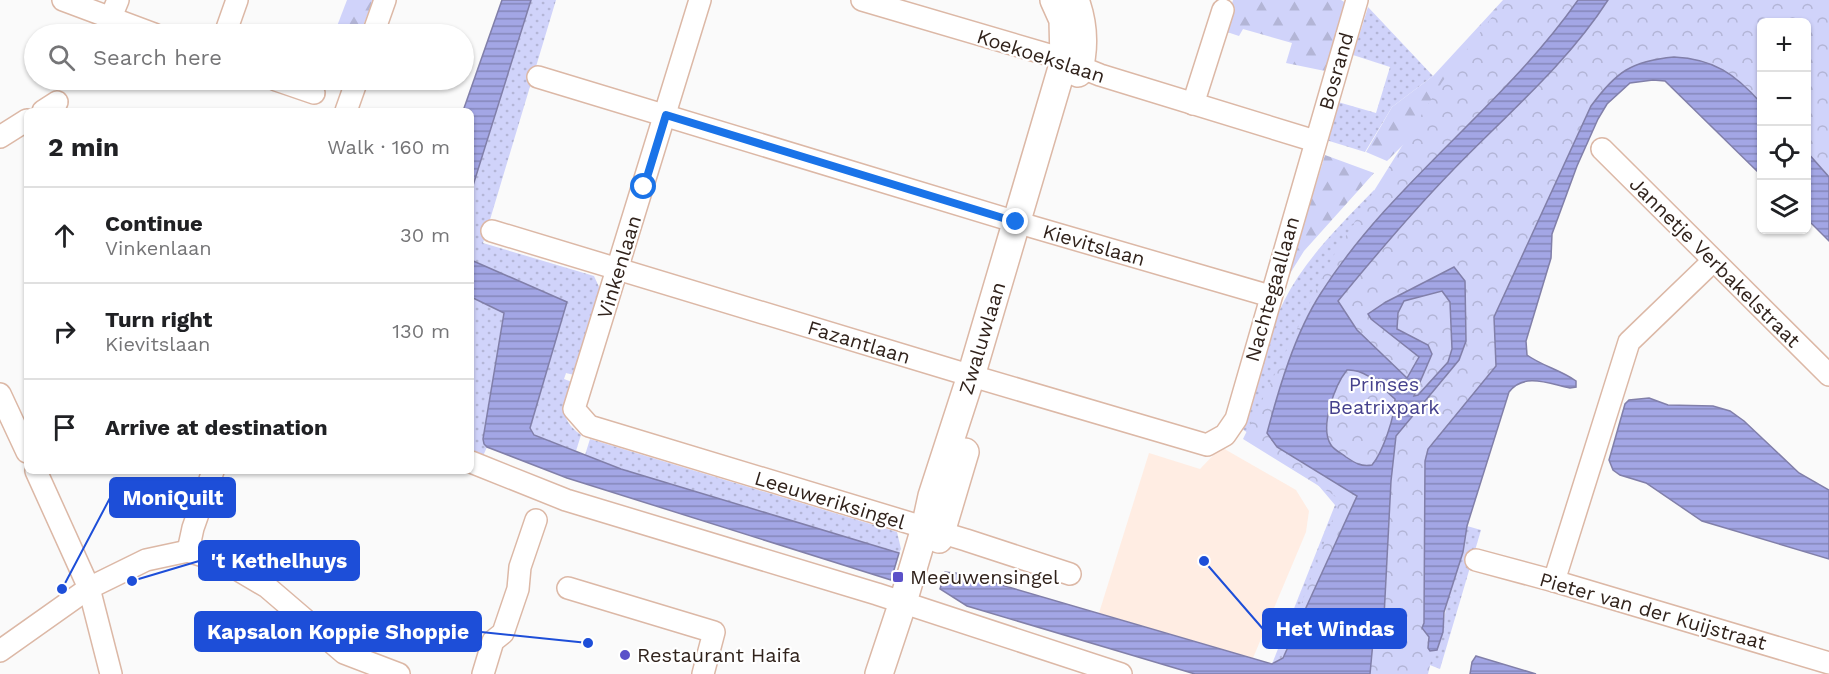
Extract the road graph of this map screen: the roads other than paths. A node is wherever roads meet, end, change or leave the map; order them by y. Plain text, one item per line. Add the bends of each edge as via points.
1 (63, 0) edge
2 (237, 0) edge
3 (385, 0) edge
4 (700, 0) edge
5 (862, 0) edge
6 (1054, 0) edge
7 (1075, 0) edge
8 (1357, 0) edge
9 (891, 5) edge
10 (115, 9) edge
11 (1223, 10) dead end
12 (138, 24) edge
13 (229, 24) edge
14 (377, 24) edge
15 (1072, 64) junction
16 (538, 77) dead end
17 (305, 90) edge
18 (353, 90) edge
19 (314, 93) dead end
20 (1193, 104) junction
21 (347, 108) edge
22 (666, 115) junction
23 (24, 122) edge
24 (0, 137) edge
25 (1315, 141) junction
26 (1602, 149) dead end
27 (1024, 225) junction
28 (492, 231) dead end
29 (1713, 261) junction
30 (619, 269) junction
31 (1270, 296) junction
32 (1829, 375) edge
33 (979, 378) junction
34 (0, 394) edge
35 (589, 426) joint
36 (1225, 435) joint
37 (24, 446) edge
38 (474, 463) edge
39 (37, 474) edge
40 (212, 474) edge
41 (536, 520) dead end
42 (933, 531) junction
43 (188, 551) junction
44 (1476, 560) dead end
45 (1070, 574) dead end
46 (1554, 581) junction
47 (89, 588) junction
48 (568, 588) dead end
49 (910, 605) junction
50 (0, 651) edge
51 (1829, 663) edge
52 (111, 674) edge
53 (399, 674) edge
54 (483, 674) edge
55 (703, 674) edge
56 (879, 674) edge
57 (895, 674) edge
58 (1121, 674) edge

1 - 10 street
2 - 13 street
3 - 14 street
4 - 22 street, Vinkenlaan
5 - 9 street, Koekoekslaan
6 - 15 main road, Zwaluwlaan via 1063,20
7 - 15 main road, Zwaluwlaan via 1084,37
8 - 25 street, Bosrand
9 - 15 street, Koekoekslaan
10 - 12 street
11 - 20 street
15 - 20 street, Koekoekslaan
15 - 27 main road, Zwaluwlaan
16 - 22 street, Kievitslaan
17 - 19 street
18 - 21 street
20 - 25 street, Koekoekslaan
22 - 27 street, Kievitslaan
22 - 30 street, Vinkenlaan
23 - 24 street
25 - 31 street, Nachtegaallaan
26 - 29 street, Jannetje Verbakelstraat
27 - 31 street, Kievitslaan
27 - 33 main road, Zwaluwlaan
28 - 30 street, Fazantlaan
29 - 32 street, Jannetje Verbakelstraat
29 - 46 street via 1629,342
30 - 33 street, Fazantlaan
30 - 35 street, Vinkenlaan via 574,409
31 - 36 street, Nachtegaallaan via 1236,419
33 - 36 street, Fazantlaan via 1207,445
33 - 42 main road, Zwaluwlaan
34 - 37 street
35 - 42 street, Leeuweriksingel
38 - 49 street via 566,500
39 - 47 street
40 - 43 street
41 - 54 street via 503,633 494,641
42 - 45 street, Leeuweriksingel
42 - 49 main road, Zwaluwlaan
43 - 47 street via 146,560
43 - 53 street via 228,564 267,587 344,653
44 - 46 street, Pieter van der Kuijstraat
46 - 51 street, Pieter van der Kuijstraat
47 - 50 street
47 - 52 street
48 - 55 street via 714,632
49 - 56 main road, Zwaluwlaan
49 - 57 main road, Zwaluwlaan
49 - 58 street

